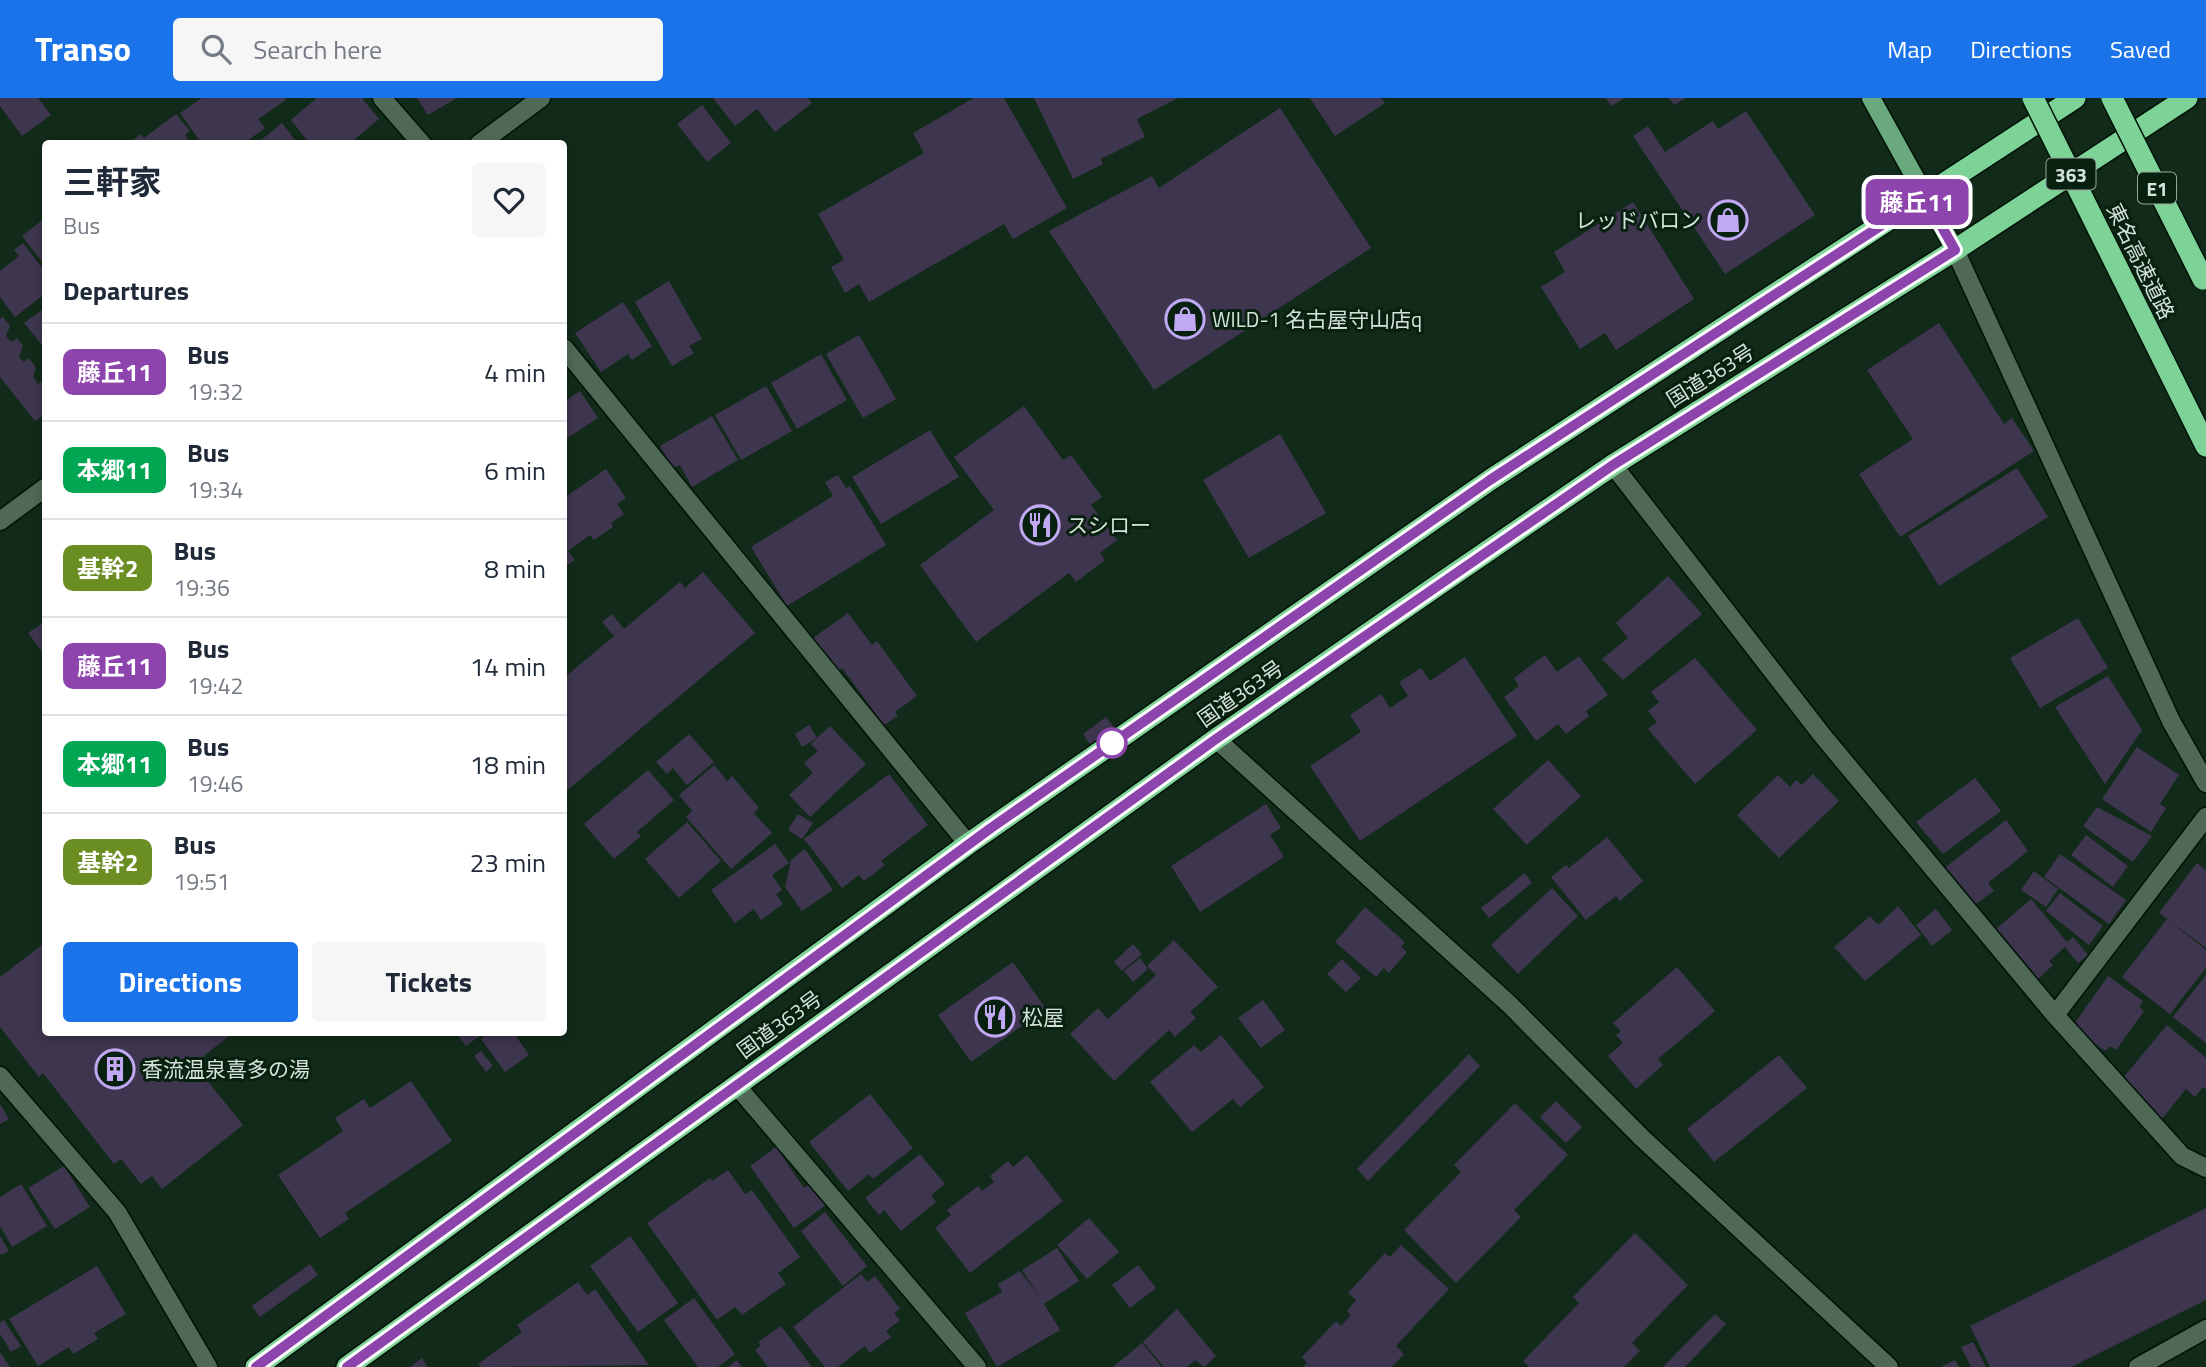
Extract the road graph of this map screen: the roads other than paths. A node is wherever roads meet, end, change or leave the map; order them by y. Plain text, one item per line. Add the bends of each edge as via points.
1 (382, 98) edge
2 (541, 98) edge
3 (1871, 98) edge
4 (2033, 98) edge
5 (2075, 98) edge
6 (2112, 98) edge
7 (2187, 98) edge
8 (419, 140) edge
9 (484, 140) edge
10 (1925, 197) junction
11 (1955, 250) junction
12 (2204, 282) edge
13 (567, 352) edge
14 (2206, 446) edge
15 (1613, 465) junction
16 (42, 490) edge
17 (0, 521) edge
18 (1216, 739) junction
19 (2206, 783) edge
20 (2206, 817) edge
21 (968, 844) junction
22 (2055, 1015) junction
23 (0, 1076) edge
24 (736, 1085) junction
25 (2206, 1168) edge
26 (2206, 1329) edge
27 (208, 1367) edge
28 (256, 1367) edge
29 (347, 1367) edge
30 (977, 1367) edge
31 (1888, 1367) edge
32 (2138, 1367) edge

1 - 8 street
2 - 9 street
3 - 10 main road
4 - 14 highway, 東名高速道路, bridge
5 - 10 highway, 国道363号
6 - 12 highway, E1, bridge
7 - 11 highway, 国道363号 / 363
10 - 11 main road
10 - 21 highway, 国道363号 via 1490,480
11 - 15 highway, 国道363号 / 363
11 - 19 street via 2171,722
13 - 21 street
15 - 18 highway, 国道363号 / 363
15 - 22 street via 1822,735
16 - 17 street
18 - 24 highway, 国道363号 / 363
18 - 31 street via 1509,1004 1642,1138
20 - 22 street
21 - 28 highway, 国道363号
22 - 25 street via 2182,1156
23 - 27 street via 117,1212
24 - 29 highway, 国道363号 / 363
24 - 30 street
26 - 32 street

